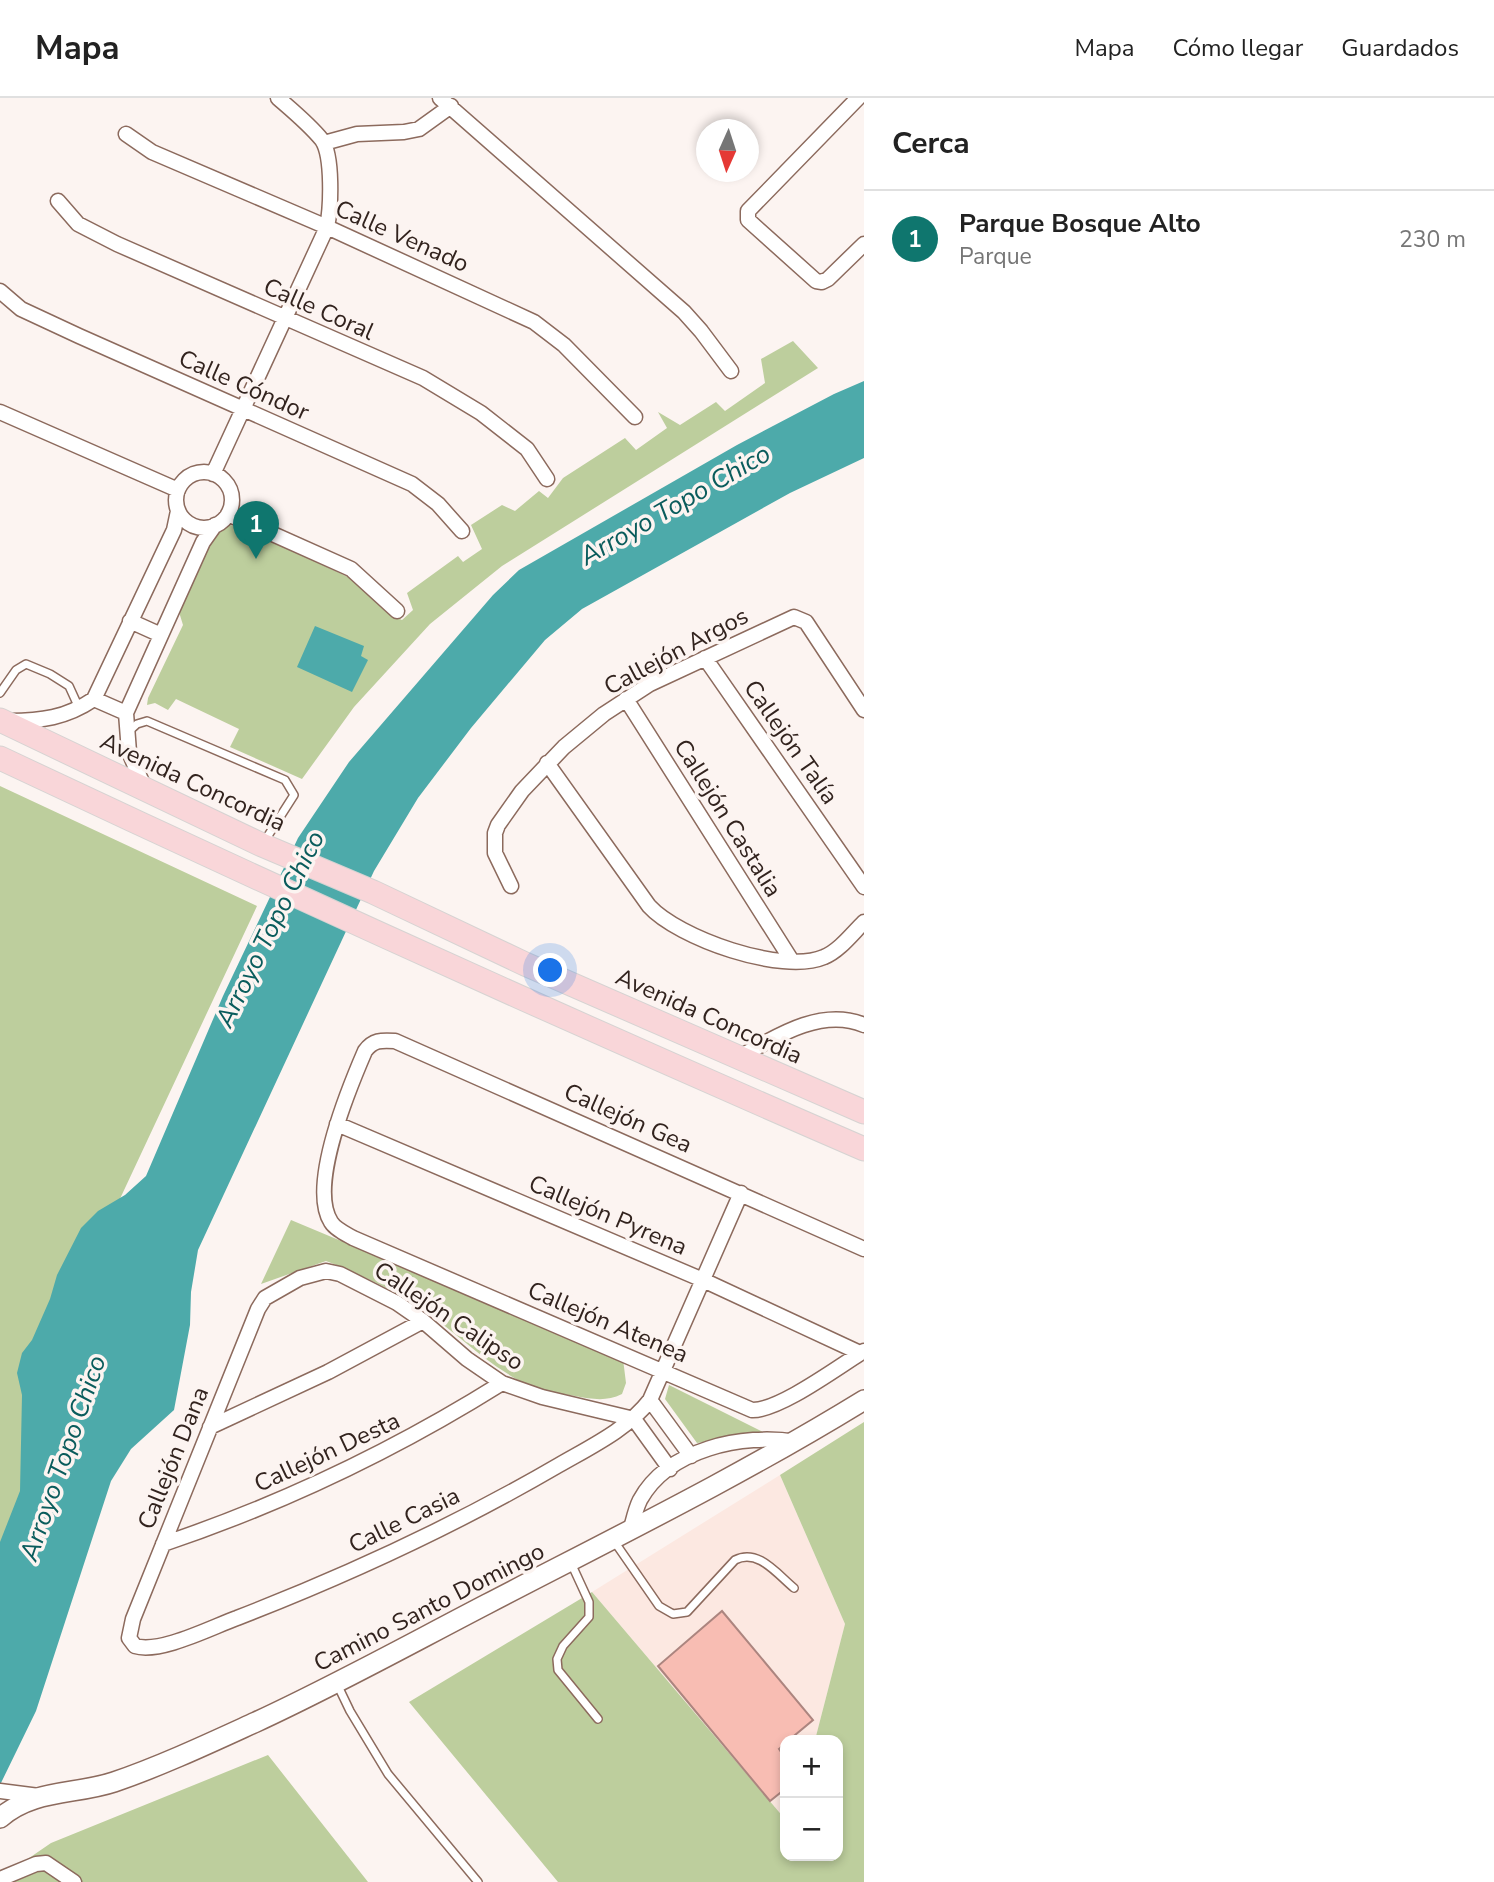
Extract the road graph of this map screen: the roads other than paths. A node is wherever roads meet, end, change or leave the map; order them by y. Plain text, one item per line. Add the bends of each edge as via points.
1 (278, 98) edge
2 (858, 98) edge
3 (445, 102) edge
4 (126, 134) dead end
5 (324, 143) junction
6 (58, 201) dead end
7 (327, 227) junction
8 (864, 244) edge
9 (0, 291) edge
10 (283, 318) junction
11 (731, 371) dead end
12 (243, 409) junction
13 (0, 412) edge
14 (635, 418) dead end
15 (213, 474) junction
16 (547, 479) dead end
17 (178, 490) junction
18 (178, 511) junction
19 (228, 514) junction
20 (215, 525) junction
21 (462, 531) dead end
22 (397, 611) dead end
23 (130, 621) junction
24 (161, 635) junction
25 (705, 658) junction
26 (0, 693) edge
27 (94, 699) junction
28 (626, 699) junction
29 (79, 709) junction
30 (864, 710) edge
31 (126, 713) junction
32 (1, 720) edge
33 (126, 733) junction
34 (0, 758) edge
35 (547, 763) junction
36 (145, 789) junction
37 (262, 845) junction
38 (511, 886) dead end
39 (864, 887) edge
40 (864, 922) edge
41 (792, 961) junction
42 (861, 1018) edge
43 (738, 1058) junction
44 (864, 1112) edge
45 (337, 1124) junction
46 (864, 1149) edge
47 (741, 1193) junction
48 (864, 1250) edge
49 (702, 1280) junction
50 (265, 1297) joint
51 (423, 1321) junction
52 (862, 1352) edge
53 (663, 1370) junction
54 (502, 1383) junction
55 (864, 1400) edge
56 (650, 1401) junction
57 (634, 1419) junction
58 (210, 1427) junction
59 (796, 1442) junction
60 (691, 1456) junction
61 (670, 1469) junction
62 (622, 1536) junction
63 (163, 1545) junction
64 (570, 1562) junction
65 (794, 1588) dead end
66 (129, 1638) joint
67 (336, 1682) junction
68 (598, 1718) dead end
69 (0, 1791) edge
70 (39, 1796) junction
71 (0, 1818) edge
72 (0, 1879) edge
73 (74, 1882) edge
74 (478, 1882) edge

1 - 5 street
2 - 8 street via 747,216 816,281 828,279
3 - 5 street via 419,129 357,134
3 - 11 street via 684,312
4 - 7 street, Calle Venado via 152,152
5 - 7 street via 331,197
6 - 10 street, Calle Coral via 78,224
7 - 10 street
7 - 14 street, Calle Venado via 534,322 564,345
9 - 12 street, Calle Cóndor via 21,309
10 - 12 street
10 - 16 street, Calle Coral via 423,378 481,413 527,449
12 - 15 street
12 - 21 street, Calle Cóndor via 412,484
13 - 17 street
15 - 17 street via 192,475
15 - 19 street via 228,486
17 - 18 street
18 - 20 street via 190,524
18 - 23 street via 174,530
19 - 20 street
19 - 22 street via 351,569
20 - 24 street
23 - 24 street
23 - 27 street
24 - 31 street
25 - 28 street, Callejón Argos
25 - 30 street, Callejón Argos via 788,618 800,618
25 - 39 street, Callejón Talía
26 - 29 lane via 26,664 69,687
27 - 29 street
27 - 31 street
28 - 35 street, Callejón Argos
28 - 41 street, Callejón Castalia
29 - 32 street via 46,720
31 - 33 street
32 - 36 main road, Avenida Concordia
33 - 36 street
33 - 37 lane via 147,721 285,780 294,795
34 - 46 main road via 251,876
35 - 38 street, Callejón Argos via 503,815 495,833 495,853
35 - 41 street via 663,920 748,955
36 - 37 main road, Avenida Concordia
37 - 43 main road, Avenida Concordia
40 - 41 street via 832,954
42 - 43 street via 802,1026
43 - 44 main road, Avenida Concordia
45 - 47 street, Callejón Gea via 365,1051 371,1043 395,1041
45 - 49 street, Callejón Pyrena
45 - 53 street, Callejón Atenea via 328,1152 325,1196 331,1223 353,1238
47 - 48 street, Callejón Gea
47 - 49 street, Calle Casia
49 - 52 street, Callejón Pyrena
49 - 53 street, Calle Casia
50 - 51 street, Callejón Calipso via 300,1278 326,1271 361,1283
50 - 58 street, Callejón Dana
51 - 54 street, Callejón Calipso
51 - 58 street
52 - 53 street, Callejón Atenea via 761,1410
53 - 56 street, Calle Casia
54 - 57 street, Callejón Calipso
54 - 63 street, Callejón Desta via 368,1460 253,1512
55 - 59 street, Camino Santo Domingo
56 - 57 street, Calle Casia
56 - 60 street
57 - 61 street
57 - 66 street, Calle Casia via 516,1490 320,1586 153,1647 135,1646
58 - 63 street, Callejón Dana
59 - 60 street via 749,1439
59 - 62 street, Camino Santo Domingo
60 - 61 street
61 - 62 street via 639,1501
62 - 64 street, Camino Santo Domingo
62 - 65 lane via 659,1606 673,1614 687,1612 744,1555 755,1556
63 - 66 street, Callejón Dana
64 - 67 street, Camino Santo Domingo
64 - 68 lane via 589,1602 589,1617 563,1646 558,1670
67 - 70 street, Camino Santo Domingo via 256,1722 114,1782
67 - 74 lane via 388,1774
69 - 70 street
70 - 71 street, Camino Santo Domingo
72 - 73 street via 46,1863

